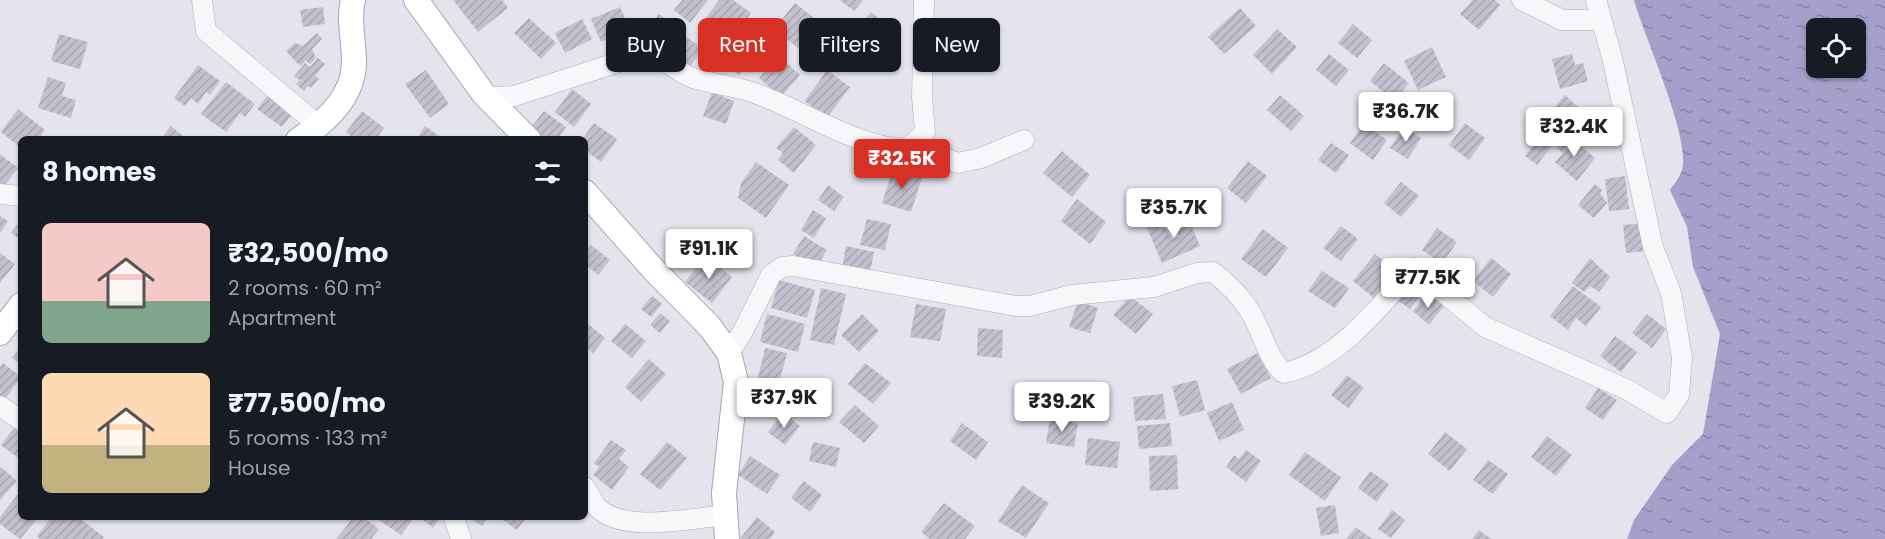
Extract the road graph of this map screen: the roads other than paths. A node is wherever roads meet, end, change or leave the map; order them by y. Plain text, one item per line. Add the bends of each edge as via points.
1 (202, 0) edge
2 (352, 0) edge
3 (416, 0) edge
4 (924, 0) edge
5 (1522, 0) edge
6 (1596, 0) edge
7 (1601, 20) junction
8 (487, 97) junction
9 (319, 126) junction
10 (304, 136) edge
11 (525, 136) edge
12 (1024, 140) dead end
13 (911, 145) junction
14 (0, 194) edge
15 (588, 195) edge
16 (18, 196) edge
17 (18, 309) edge
18 (0, 333) edge
19 (729, 353) junction
20 (0, 406) edge
21 (18, 418) edge
22 (588, 492) edge
23 (455, 520) edge
24 (726, 527) edge
25 (461, 539) edge

1 - 9 street via 207,31
2 - 9 main road via 351,78 335,111
3 - 8 main road
4 - 13 street via 922,97 926,132
5 - 7 street via 1562,20
6 - 7 street
7 - 19 street via 1653,247 1671,293 1682,358 1679,395 1667,413 1626,389 1485,327 1414,268 1357,329 1298,371 1283,373 1250,311 1233,287 1213,272 1154,287 1072,295 1016,306 782,267 775,270 765,285
8 - 11 main road
8 - 13 street via 514,96 650,52 684,74 759,94 879,147 906,150
9 - 10 main road
12 - 13 street via 958,163
14 - 16 street
15 - 19 main road via 710,327
17 - 18 main road
19 - 24 main road via 736,382 724,493
20 - 21 street
22 - 24 street via 597,507 619,521
23 - 25 street

